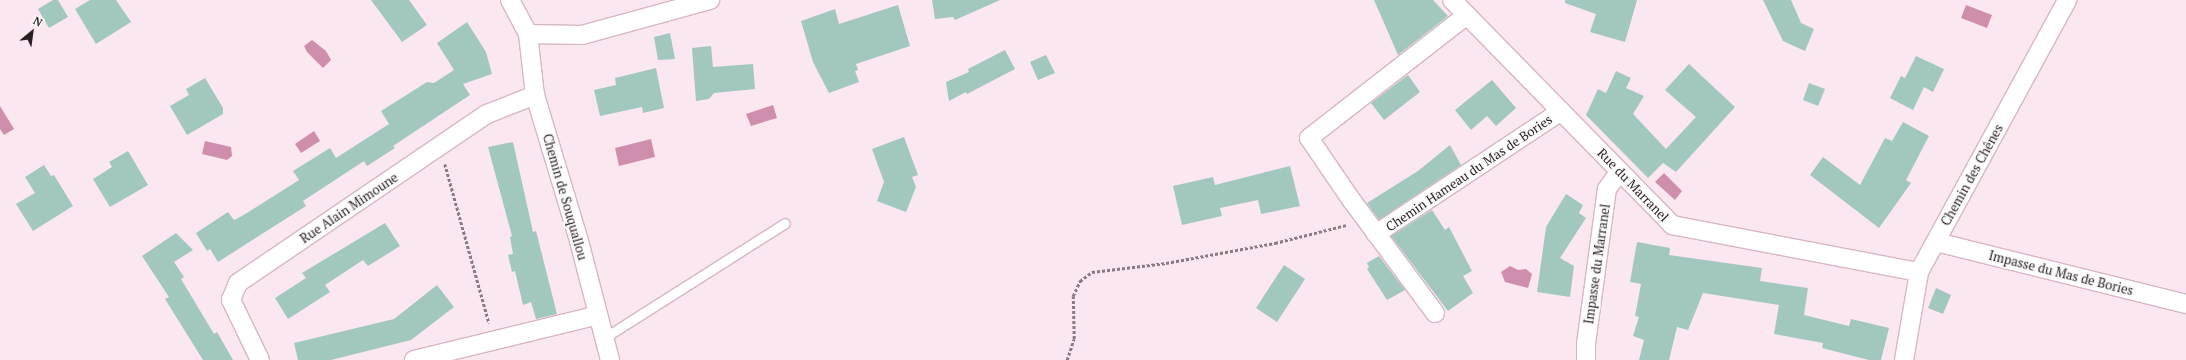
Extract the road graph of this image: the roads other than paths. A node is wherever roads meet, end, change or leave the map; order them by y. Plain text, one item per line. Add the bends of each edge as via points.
1 (510, 0) edge
2 (710, 0) edge
3 (1452, 0) edge
4 (2067, 0) edge
5 (1467, 15) junction
6 (528, 34) junction
7 (535, 94) junction
8 (1561, 111) junction
9 (1620, 171) junction
10 (785, 223) dead end
11 (1376, 234) junction
12 (1936, 242) junction
13 (1919, 272) junction
14 (2186, 304) edge
15 (1435, 312) dead end
16 (598, 314) junction
17 (604, 338) junction
18 (260, 360) edge
19 (414, 360) edge
20 (610, 360) edge
21 (1586, 360) edge
22 (1904, 360) edge

1 - 6 street
2 - 6 street via 582,34
3 - 5 street, Rue du Marranel
4 - 12 street, Chemin des Chênes
5 - 8 street, Rue du Marranel
5 - 11 street, Chemin Hameau du Mas de Bories via 1309,138
6 - 7 street, Chemin de Souquallou
7 - 16 street, Chemin de Souquallou
7 - 18 street, Rue Alain Mimoune via 487,114 238,283 231,300
8 - 9 street, Rue du Marranel
8 - 11 street, Chemin Hameau du Mas de Bories
9 - 13 street, Rue du Marranel via 1672,225
9 - 21 street, Impasse du Marranel via 1607,189
10 - 17 lane
11 - 15 street, Chemin Hameau du Mas de Bories
12 - 13 street, Chemin des Chênes
12 - 14 street, Impasse du Mas de Bories
13 - 22 street, Chemin des Chênes
16 - 17 street, Chemin de Souquallou
16 - 19 street
17 - 20 street, Chemin de Souquallou

